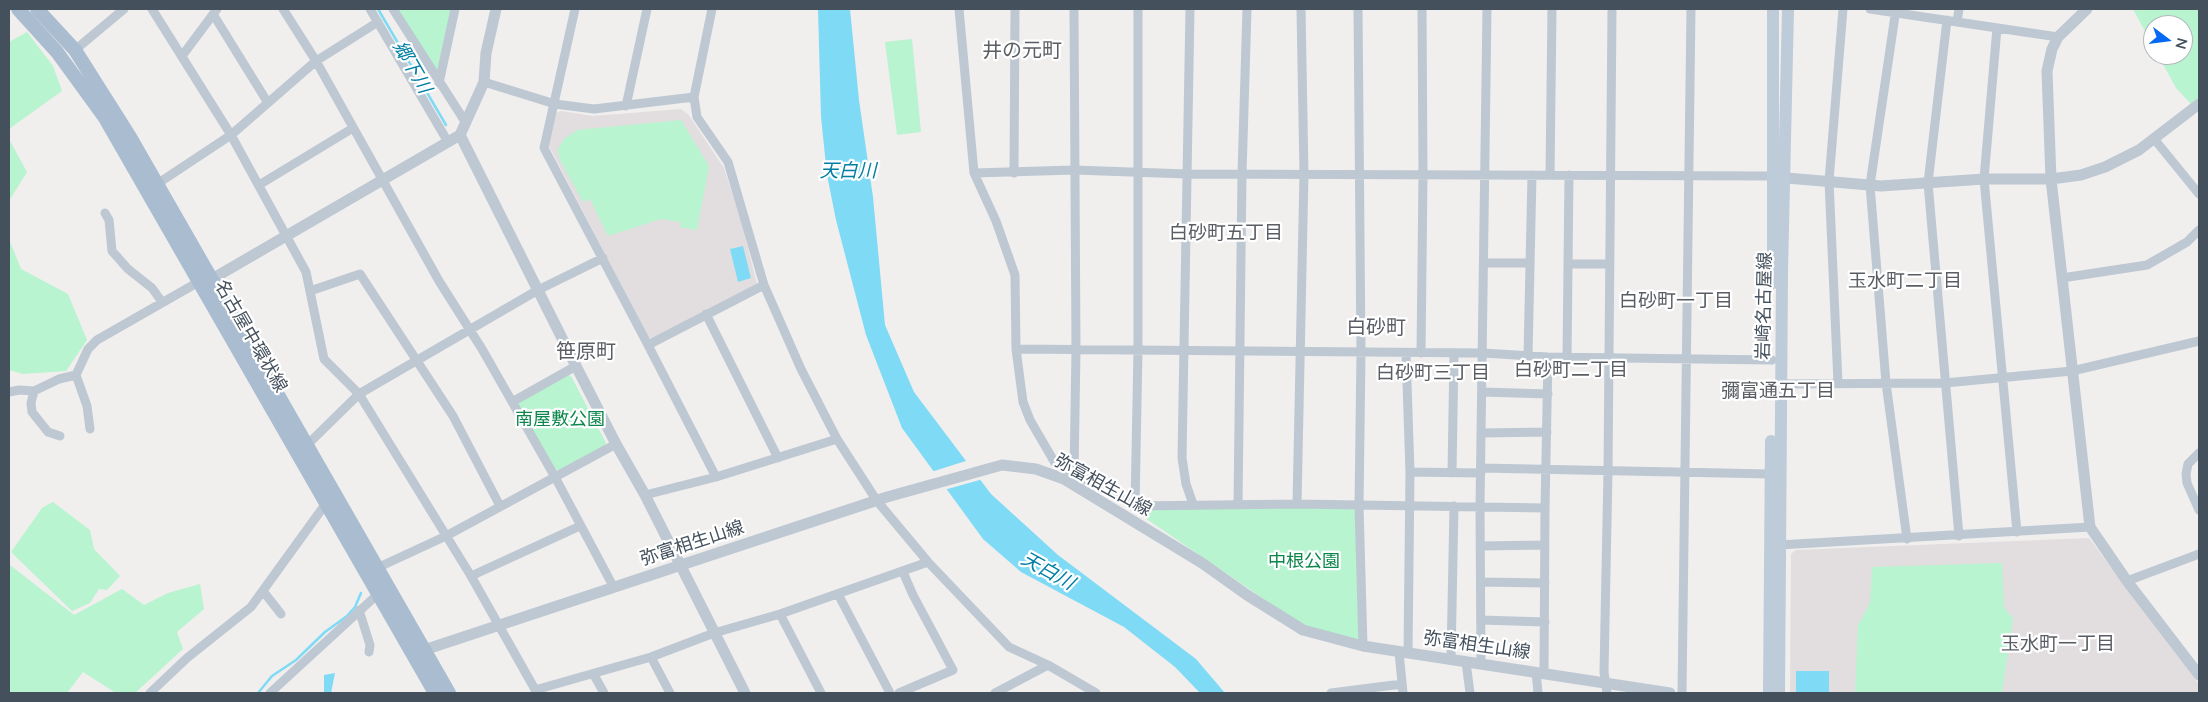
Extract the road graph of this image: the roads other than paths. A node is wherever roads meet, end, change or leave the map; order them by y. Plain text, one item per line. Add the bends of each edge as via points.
1 (18, 9) edge
2 (36, 9) edge
3 (124, 9) edge
4 (152, 9) edge
5 (283, 9) edge
6 (370, 9) edge
7 (393, 9) edge
8 (455, 9) edge
9 (496, 9) edge
10 (575, 9) edge
11 (647, 9) edge
12 (712, 9) edge
13 (959, 9) edge
14 (1015, 9) edge
15 (1074, 9) edge
16 (1138, 9) edge
17 (1190, 9) edge
18 (1247, 9) edge
19 (1302, 9) edge
20 (1358, 9) edge
21 (1422, 9) edge
22 (1487, 9) edge
23 (1552, 9) edge
24 (1612, 9) edge
25 (1692, 9) edge
26 (1773, 9) edge
27 (1788, 9) edge
28 (1843, 9) edge
29 (1870, 9) edge
30 (1959, 9) edge
31 (2087, 9) edge
32 (1895, 11) edge
33 (215, 12) edge
34 (1952, 21) junction
35 (378, 22) junction
36 (1997, 28) junction
37 (2058, 37) junction
38 (75, 50) junction
39 (182, 56) junction
40 (316, 61) junction
41 (484, 82) junction
42 (439, 83) junction
43 (694, 97) junction
44 (268, 102) junction
45 (555, 104) junction
46 (2199, 104) edge
47 (626, 106) junction
48 (466, 122) junction
49 (353, 128) junction
50 (231, 135) junction
51 (460, 135) junction
52 (2155, 140) junction
53 (448, 142) junction
54 (1074, 170) junction
55 (1138, 170) junction
56 (974, 172) junction
57 (1014, 173) junction
58 (1187, 174) junction
59 (1242, 174) junction
60 (1304, 174) junction
61 (1359, 174) junction
62 (1423, 175) junction
63 (1484, 175) junction
64 (1532, 175) junction
65 (1550, 175) junction
66 (1569, 176) junction
67 (1611, 176) junction
68 (1689, 176) junction
69 (1777, 176) junction
70 (1984, 179) junction
71 (2051, 179) junction
72 (382, 180) junction
73 (1829, 181) junction
74 (1928, 183) junction
75 (157, 184) junction
76 (258, 185) junction
77 (1870, 185) junction
78 (2199, 194) edge
79 (106, 213) dead end
80 (2199, 230) edge
81 (286, 235) junction
82 (603, 258) junction
83 (1530, 262) junction
84 (1484, 263) junction
85 (1568, 264) junction
86 (1610, 264) junction
87 (2062, 278) junction
88 (205, 280) junction
89 (764, 285) junction
90 (538, 290) junction
91 (310, 291) junction
92 (162, 302) junction
93 (706, 314) junction
94 (470, 329) junction
95 (2199, 341) edge
96 (648, 345) junction
97 (1016, 349) junction
98 (1076, 350) junction
99 (1138, 350) junction
100 (1184, 351) junction
101 (1239, 352) junction
102 (1302, 352) junction
103 (1361, 353) junction
104 (1406, 353) junction
105 (1421, 353) junction
106 (1454, 353) junction
107 (1483, 353) junction
108 (1528, 356) junction
109 (1548, 357) junction
110 (1567, 358) junction
111 (1610, 358) junction
112 (1686, 359) junction
113 (1772, 360) junction
114 (416, 361) junction
115 (576, 366) junction
116 (2072, 371) junction
117 (76, 375) junction
118 (2002, 377) junction
119 (1886, 383) junction
120 (1946, 383) junction
121 (1780, 384) junction
122 (1838, 384) junction
123 (34, 390) junction
124 (9, 392) edge
125 (1483, 392) junction
126 (359, 394) junction
127 (1548, 394) junction
128 (512, 402) junction
129 (90, 429) dead end
130 (1547, 432) junction
131 (1482, 433) junction
132 (60, 436) dead end
133 (837, 439) junction
134 (616, 444) junction
135 (306, 446) junction
136 (2199, 453) edge
137 (778, 458) junction
138 (1546, 470) junction
139 (1481, 471) junction
140 (1608, 471) junction
141 (1684, 471) junction
142 (1410, 472) junction
143 (1452, 473) junction
144 (1074, 474) junction
145 (1770, 474) junction
146 (555, 477) junction
147 (716, 477) junction
148 (645, 495) junction
149 (882, 499) junction
150 (326, 502) junction
151 (1193, 504) junction
152 (1238, 504) junction
153 (1297, 504) junction
154 (500, 506) junction
155 (1135, 506) junction
156 (1359, 506) junction
157 (1408, 506) junction
158 (1454, 506) junction
159 (1480, 507) junction
160 (1545, 508) junction
161 (2199, 509) edge
162 (580, 526) junction
163 (2090, 527) junction
164 (2017, 532) junction
165 (446, 536) junction
166 (1959, 536) junction
167 (1907, 539) junction
168 (1545, 545) junction
169 (1779, 545) junction
170 (1480, 546) junction
171 (2199, 554) edge
172 (928, 562) junction
173 (680, 565) junction
174 (377, 568) junction
175 (903, 572) junction
176 (471, 576) junction
177 (2127, 581) junction
178 (1481, 582) junction
179 (1544, 583) junction
180 (613, 586) junction
181 (263, 591) junction
182 (378, 594) junction
183 (838, 594) junction
184 (359, 610) junction
185 (280, 614) dead end
186 (780, 614) junction
187 (1481, 620) junction
188 (1544, 622) junction
189 (499, 625) junction
190 (714, 633) junction
191 (1363, 646) junction
192 (369, 652) dead end
193 (418, 652) junction
194 (1403, 652) junction
195 (651, 657) junction
196 (1450, 659) junction
197 (1466, 662) junction
198 (1481, 664) junction
199 (1048, 665) junction
200 (1540, 672) junction
201 (594, 675) junction
202 (2199, 675) edge
203 (1606, 688) edge
204 (1402, 689) edge
205 (536, 692) edge
206 (150, 693) edge
207 (270, 693) edge
208 (435, 693) edge
209 (449, 693) edge
210 (604, 693) edge
211 (670, 693) edge
212 (745, 693) edge
213 (821, 693) edge
214 (890, 693) edge
215 (900, 693) edge
216 (995, 693) edge
217 (1096, 693) edge
218 (1330, 693) edge
219 (1470, 693) edge
220 (1538, 693) edge
221 (1670, 693) edge
222 (1682, 693) edge
223 (1768, 693) edge
224 (1779, 693) edge

1 - 88 main road, 名古屋中環状線 via 57,52 105,118
2 - 38 main road, 名古屋中環状線
3 - 38 street
4 - 39 street
5 - 40 street
6 - 35 street
7 - 42 street
8 - 42 street
9 - 41 street via 486,53
10 - 45 street
11 - 47 street
12 - 43 street
13 - 56 street
14 - 57 street
15 - 54 street
16 - 55 street
17 - 58 street
18 - 59 street
19 - 60 street
20 - 61 street
21 - 62 street
22 - 63 street
23 - 65 street
24 - 67 street
25 - 68 street
26 - 69 main road, 岩崎名古屋線
27 - 69 main road, 岩崎名古屋線 via 1787,116
28 - 73 street
29 - 32 street
30 - 34 street
31 - 37 street
32 - 34 street
32 - 77 street
33 - 39 street
33 - 44 street
34 - 36 street
34 - 74 street
35 - 40 street
35 - 53 street
36 - 37 street
36 - 70 street
37 - 71 street via 2047,71
38 - 75 main road, 名古屋中環状線
39 - 50 street
40 - 44 street
40 - 49 street
41 - 45 street
41 - 48 street
42 - 48 street
43 - 47 street
43 - 89 street via 697,116 728,162
44 - 50 street
45 - 47 street via 594,109
45 - 82 street via 544,148
46 - 52 street
48 - 51 street
49 - 72 street
49 - 76 street
50 - 75 street
50 - 76 street
51 - 53 street
51 - 90 street
52 - 71 street via 2105,167 2081,175
52 - 78 street
53 - 72 street
54 - 55 street
54 - 57 street
54 - 98 street
55 - 58 street
55 - 99 street
56 - 57 street
56 - 97 street via 996,221 1014,275
58 - 59 street
58 - 100 street
59 - 60 street
59 - 101 street
60 - 61 street
60 - 102 street
61 - 62 street
61 - 103 street
62 - 63 street
62 - 105 street
63 - 64 street
63 - 84 street
64 - 65 street
64 - 83 street
65 - 66 street
66 - 67 street
66 - 85 street
67 - 68 street
67 - 86 street
68 - 69 street
68 - 112 street
69 - 73 street
69 - 113 main road, 岩崎名古屋線
69 - 121 main road, 岩崎名古屋線
70 - 71 street
70 - 74 street
70 - 118 street
71 - 87 street
72 - 81 street
72 - 94 street via 438,281
73 - 77 street
73 - 122 street
74 - 77 street
74 - 120 street
75 - 88 main road, 名古屋中環状線
76 - 81 street
77 - 119 street
79 - 92 street via 112,251 152,288
80 - 87 street via 2187,242 2147,265
81 - 88 street
81 - 91 street via 306,272
82 - 90 street
82 - 96 street
83 - 84 street
83 - 108 street
84 - 107 street
85 - 86 street
85 - 110 street
86 - 111 street
87 - 116 street
88 - 92 street
88 - 135 main road, 名古屋中環状線
88 - 150 main road, 名古屋中環状線
89 - 93 street
89 - 133 street via 801,369
90 - 94 street
90 - 115 street
91 - 114 street via 360,274
91 - 126 street via 324,359
92 - 117 street via 97,340 88,349
93 - 96 street
93 - 137 street
94 - 114 street
94 - 128 street
95 - 116 street
96 - 147 street
97 - 98 street
97 - 144 street via 1020,386 1030,420 1055,463
98 - 99 street
98 - 144 street
99 - 100 street
99 - 155 street
100 - 101 street
100 - 151 street via 1182,458
101 - 102 street
101 - 152 street
102 - 103 street
102 - 153 street
103 - 104 street
103 - 156 street
104 - 105 street
104 - 142 street
105 - 106 street
106 - 107 street
106 - 143 street
107 - 108 street
107 - 125 street
108 - 109 street
109 - 110 street
109 - 127 street
110 - 111 street
111 - 112 street
111 - 140 street
112 - 113 street
112 - 141 street
113 - 145 main road, 岩崎名古屋線
114 - 126 street
114 - 154 street via 453,416
115 - 128 street
115 - 134 street
116 - 118 street
116 - 163 street
117 - 123 street
117 - 129 street
118 - 120 street
118 - 164 street
119 - 120 street
119 - 122 street
119 - 167 street
120 - 166 street
121 - 122 street
121 - 169 main road, 岩崎名古屋線
123 - 124 street
123 - 132 street via 32,412 48,432
125 - 127 street
125 - 131 street
126 - 135 street
126 - 165 street
127 - 130 street
128 - 146 street
130 - 131 street
130 - 138 street
131 - 139 street
133 - 137 street
133 - 149 street
134 - 146 street
134 - 148 street
135 - 174 main road, 名古屋中環状線
136 - 161 street via 2188,464 2186,474
137 - 147 street
138 - 139 street
138 - 140 street
138 - 160 street
139 - 143 street
139 - 159 street
140 - 141 street
140 - 203 street
141 - 145 street
141 - 222 street
142 - 143 street
142 - 157 street
144 - 155 street
145 - 223 main road, 岩崎名古屋線
146 - 154 street
146 - 162 street
147 - 148 street
148 - 173 street
149 - 172 street
149 - 173 street, 弥富相生山線
149 - 191 street, 弥富相生山線 via 1002,465 1036,469 1064,479 1202,563 1303,630
150 - 181 street
150 - 182 main road, 名古屋中環状線
151 - 152 street
151 - 155 street
152 - 153 street
153 - 156 street
154 - 165 street
156 - 157 street
156 - 191 street
157 - 158 street
157 - 194 street
158 - 159 street
158 - 196 street
159 - 160 street
159 - 170 street
160 - 168 street
162 - 176 street
162 - 180 street
163 - 164 street
163 - 177 street
164 - 166 street
165 - 174 street
165 - 176 street
166 - 167 street
167 - 169 street
168 - 170 street
168 - 179 street
169 - 224 main road, 岩崎名古屋線
170 - 178 street
171 - 177 street
172 - 175 street
172 - 199 street via 1009,647
173 - 180 street, 弥富相生山線
173 - 190 street
174 - 193 main road, 名古屋中環状線
175 - 183 street
175 - 215 street via 953,670
176 - 189 street
177 - 202 street
178 - 179 street
178 - 187 street
179 - 188 street
180 - 189 street, 弥富相生山線
181 - 185 street
181 - 206 street via 237,619 187,658
182 - 184 street
182 - 193 main road, 名古屋中環状線
183 - 186 street
183 - 214 street
184 - 192 street via 370,645
184 - 207 street
186 - 190 street
186 - 213 street
187 - 188 street
187 - 198 street
188 - 200 street
189 - 193 street, 弥富相生山線
189 - 205 street
190 - 195 street
190 - 212 street
191 - 194 street, 弥富相生山線
193 - 208 main road, 名古屋中環状線
193 - 209 main road, 名古屋中環状線
194 - 196 street, 弥富相生山線
194 - 204 street
195 - 201 street
195 - 211 street
196 - 197 street, 弥富相生山線
197 - 198 street, 弥富相生山線
197 - 219 street
198 - 200 street, 弥富相生山線
199 - 216 street
199 - 217 street
200 - 203 street, 弥富相生山線
200 - 220 street
201 - 205 street
201 - 210 street
203 - 221 street, 弥富相生山線
204 - 218 street

